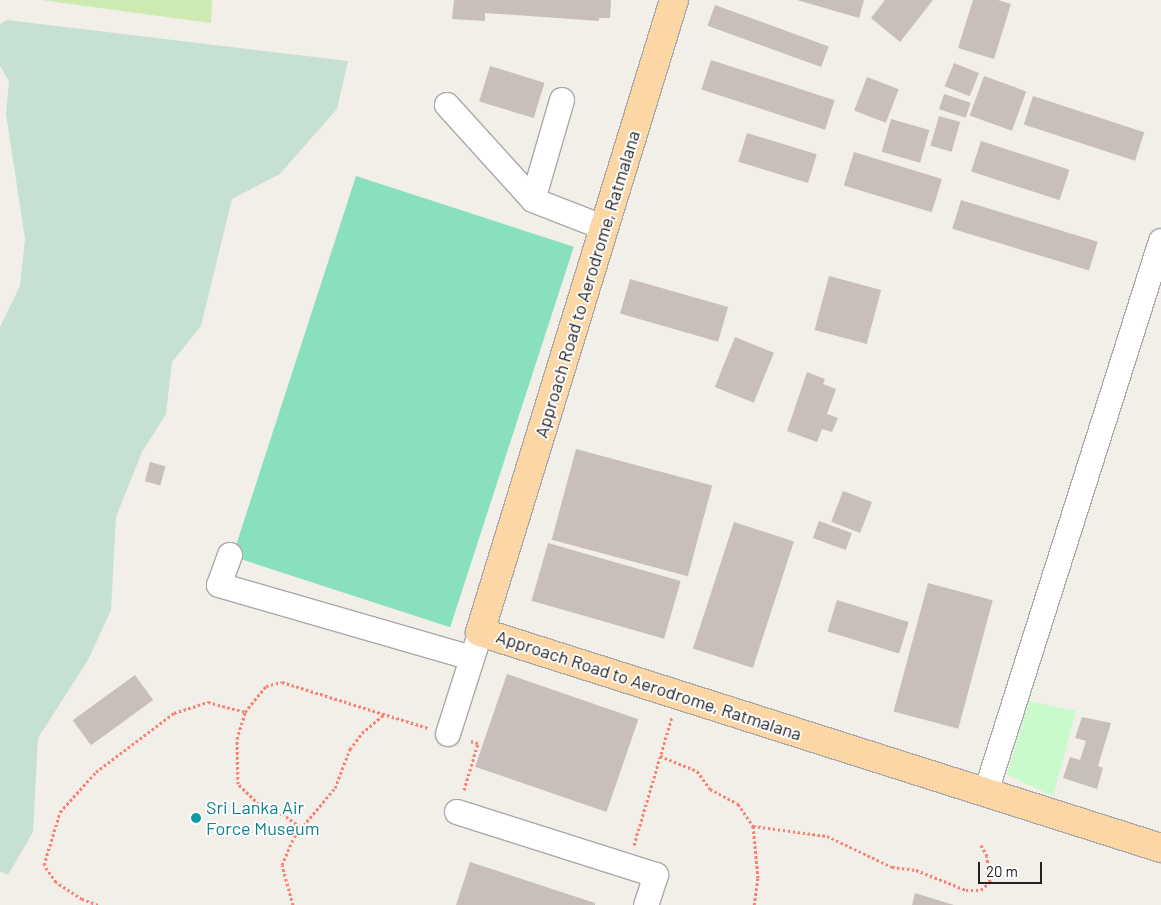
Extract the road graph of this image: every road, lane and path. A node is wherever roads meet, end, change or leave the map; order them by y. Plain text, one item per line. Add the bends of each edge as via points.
1 (674, 0) edge
2 (562, 100) dead end
3 (447, 105) dead end
4 (533, 200) junction
5 (605, 228) junction
6 (1161, 241) edge
7 (230, 555) dead end
8 (480, 632) junction
9 (472, 658) junction
10 (678, 694) junction
11 (245, 712) junction
12 (386, 714) junction
13 (448, 734) junction
14 (660, 756) junction
15 (986, 792) junction
16 (456, 812) joint
17 (752, 826) junction
18 (300, 827) junction
19 (981, 845) dead end
20 (1161, 848) edge
21 (628, 867) junction
22 (98, 905) edge
23 (293, 905) edge
24 (646, 905) edge
25 (754, 905) edge

1 - 5 main road, Approach Road to Aerodrome, Ratmalana
2 - 4 street
3 - 4 street
4 - 5 street
5 - 8 main road, Approach Road to Aerodrome, Ratmalana
6 - 15 street
7 - 9 street via 218,585
8 - 9 street
8 - 10 main road, Approach Road to Aerodrome, Ratmalana
9 - 13 street
10 - 14 path
10 - 15 main road, Approach Road to Aerodrome, Ratmalana
11 - 12 path via 266,686 282,682
11 - 18 path via 237,739 238,784 266,811 282,814
11 - 22 path via 208,702 174,713 96,772 60,812 44,865 56,882
12 - 13 path
12 - 18 path via 358,738 350,749 335,788
13 - 16 path via 478,743
14 - 17 path via 697,771 710,790 738,804
14 - 21 path
15 - 20 main road, Approach Road to Aerodrome, Ratmalana
16 - 21 street
17 - 19 path via 827,836 892,867 916,870 966,890 981,890 990,882 987,856
17 - 25 path via 758,878
18 - 23 path via 282,865
21 - 24 street via 656,875

